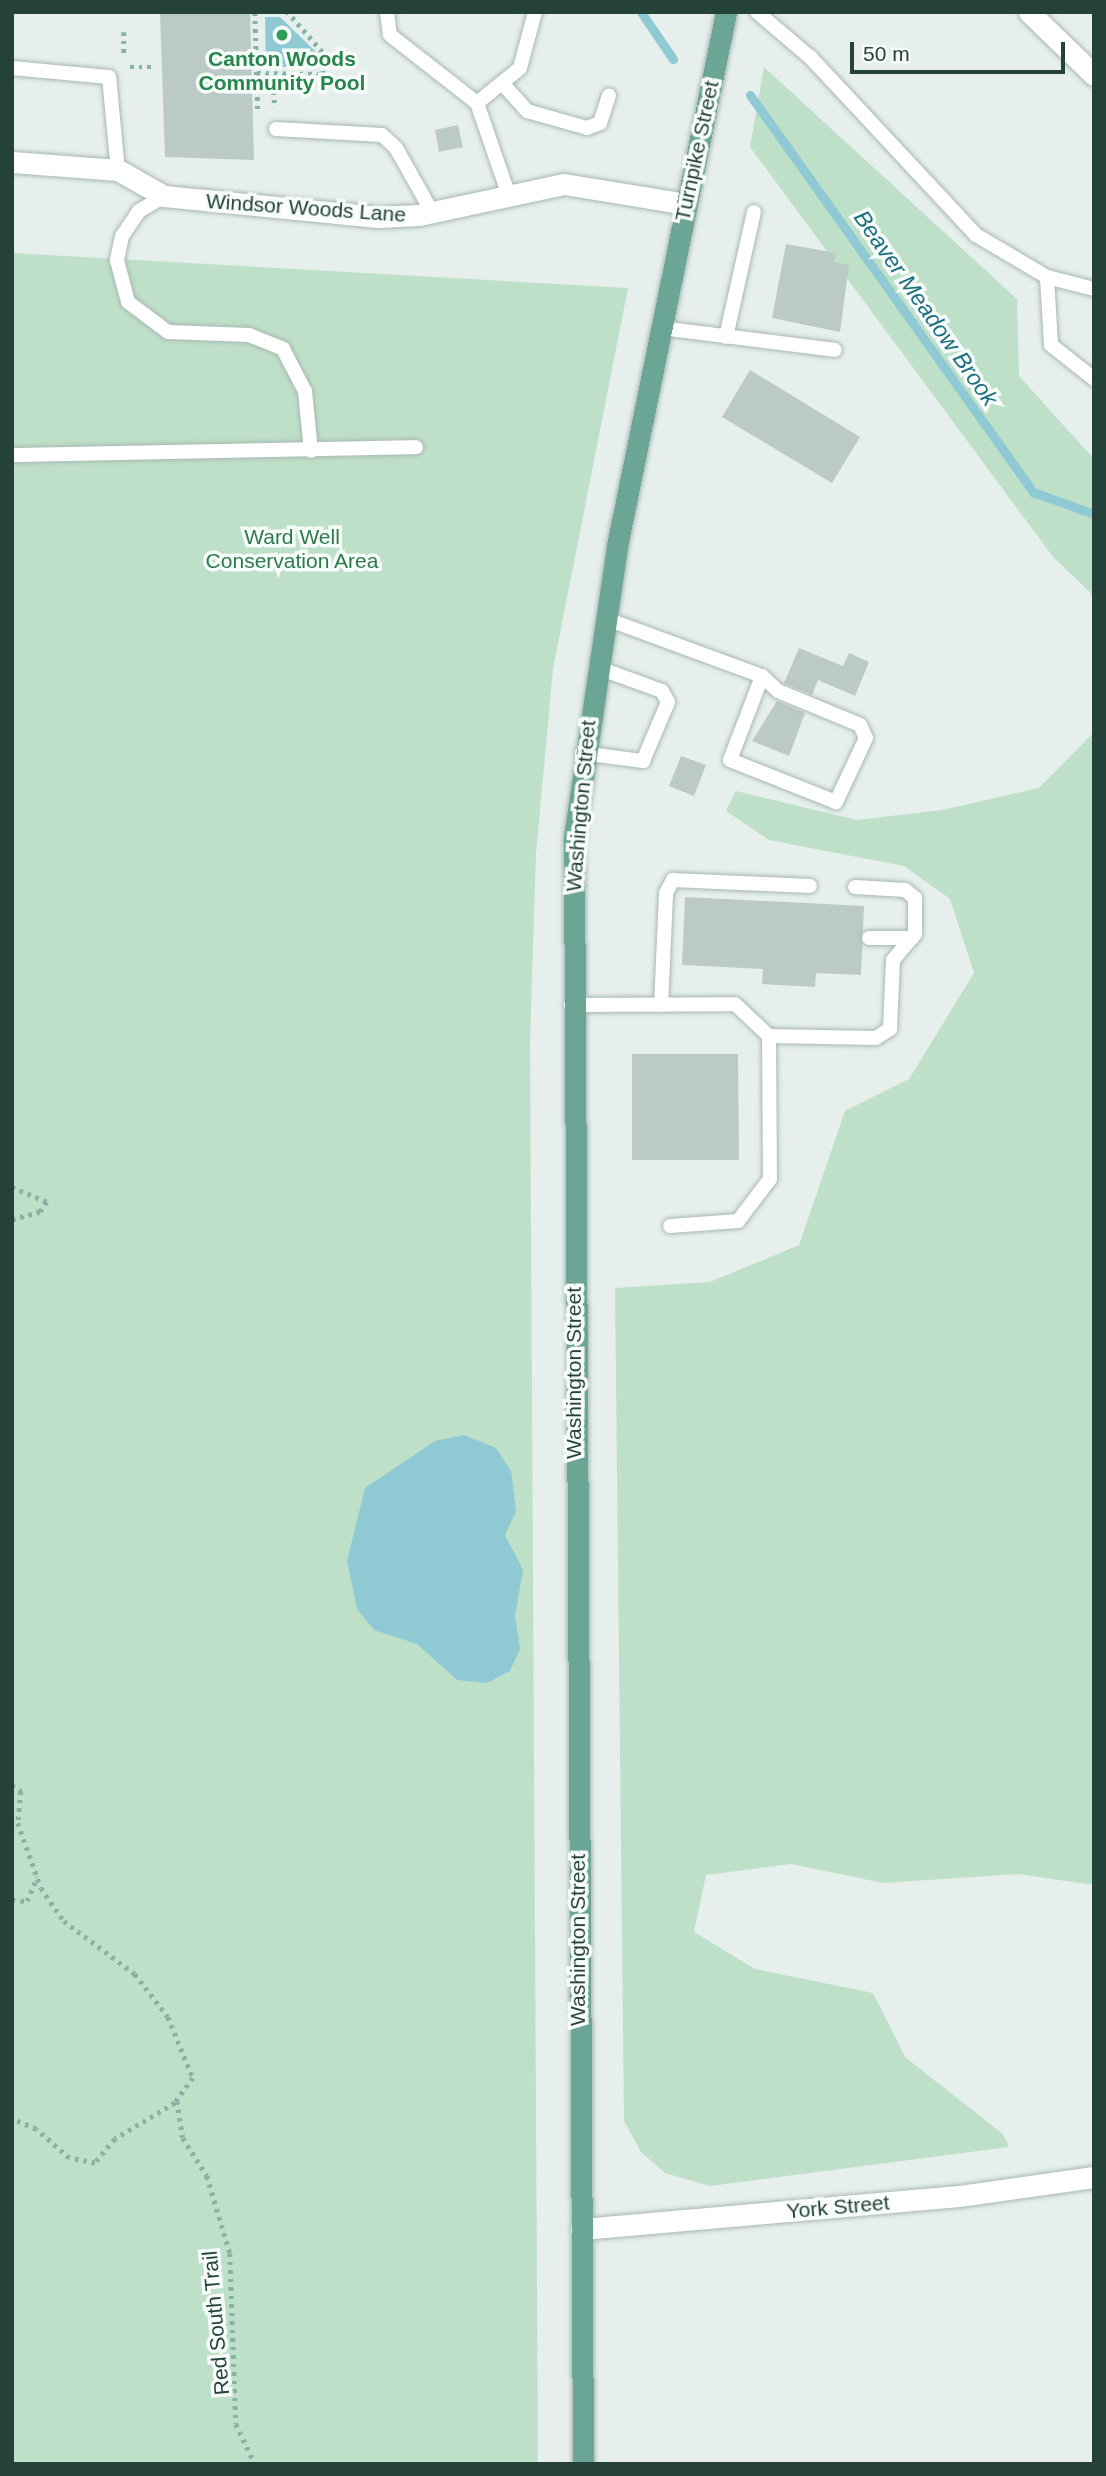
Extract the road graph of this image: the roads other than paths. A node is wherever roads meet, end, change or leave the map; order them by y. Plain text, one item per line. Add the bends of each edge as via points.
1 (387, 12) edge
2 (535, 12) edge
3 (726, 12) edge
4 (757, 12) edge
5 (1029, 12) edge
6 (12, 68) edge
7 (1094, 75) edge
8 (502, 83) junction
9 (609, 94) dead end
10 (477, 103) junction
11 (275, 122) road end
12 (12, 162) edge
13 (118, 170) junction
14 (508, 193) junction
15 (164, 196) junction
16 (686, 204) junction
17 (432, 212) junction
18 (754, 212) dead end
19 (1047, 277) junction
20 (1094, 289) edge
21 (669, 290) joint
22 (661, 328) junction
23 (726, 337) junction
24 (835, 351) dead end
25 (1094, 379) edge
26 (416, 447) dead end
27 (311, 451) junction
28 (12, 455) edge
29 (604, 618) junction
30 (596, 667) junction
31 (762, 676) junction
32 (583, 753) junction
33 (810, 886) dead end
34 (855, 887) dead end
35 (869, 937) dead end
36 (912, 938) junction
37 (571, 1004) junction
38 (661, 1005) junction
39 (769, 1036) junction
40 (670, 1226) dead end
41 (1094, 2177) edge
42 (581, 2229) junction
43 (583, 2464) edge

1 - 10 lane via 390,35
2 - 8 lane via 520,68
3 - 16 main road, Turnpike Street
4 - 19 lane via 802,50 976,236
5 - 7 street
6 - 13 lane via 109,77
8 - 9 lane via 527,111 587,128 600,123
8 - 10 lane
10 - 14 lane
11 - 17 lane via 382,135 396,148
12 - 13 street, Windsor Woods Lane
13 - 15 street, Windsor Woods Lane
14 - 16 street, Windsor Woods Lane via 564,184
14 - 17 street, Windsor Woods Lane
15 - 17 street, Windsor Woods Lane via 378,217
15 - 27 lane via 139,211 122,236 117,260 128,302 168,332 249,335 284,349 305,391
16 - 21 main road, Turnpike Street
18 - 23 lane
19 - 20 lane
19 - 25 lane via 1051,345
21 - 22 main road, Washington Street
22 - 23 lane
22 - 29 main road, Washington Street
23 - 24 lane
26 - 27 lane
27 - 28 lane
29 - 30 main road, Washington Street
29 - 31 lane
30 - 32 main road, Washington Street
30 - 32 lane via 662,691 668,702 643,761
31 - 31 lane via 778,691 866,730 836,802 730,760
32 - 37 main road, Washington Street
33 - 38 lane via 673,880 666,893
34 - 36 lane via 914,895
35 - 36 lane
36 - 39 lane via 893,960 891,1023 883,1036
37 - 38 lane
37 - 42 main road, Washington Street
38 - 39 lane via 743,1006
39 - 40 lane via 770,1179 738,1221
41 - 42 street, York Street via 960,2196
42 - 43 main road, Washington Street

